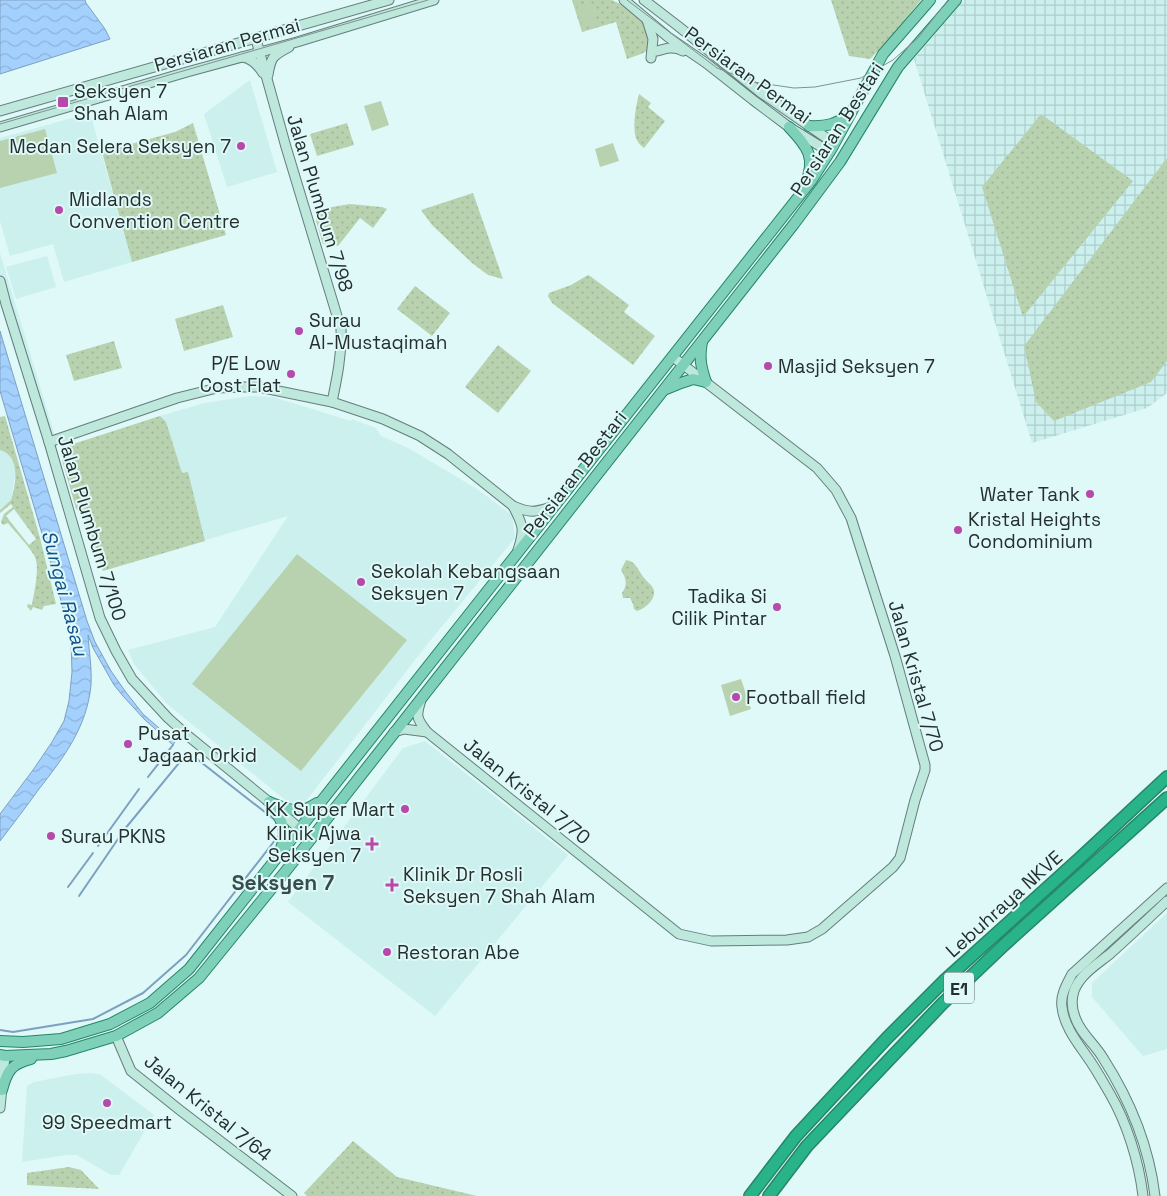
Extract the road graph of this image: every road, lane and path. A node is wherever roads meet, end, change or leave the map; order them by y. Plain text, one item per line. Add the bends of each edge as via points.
1 (389, 0) edge
2 (434, 0) edge
3 (624, 0) edge
4 (644, 0) edge
5 (930, 0) edge
6 (956, 0) edge
7 (646, 17) junction
8 (312, 22) junction
9 (297, 42) junction
10 (259, 48) junction
11 (211, 52) junction
12 (242, 57) junction
13 (184, 59) junction
14 (706, 63) junction
15 (267, 79) junction
16 (0, 105) edge
17 (874, 105) junction
18 (0, 111) edge
19 (853, 112) junction
20 (810, 126) junction
21 (0, 127) edge
22 (789, 127) junction
23 (832, 148) junction
24 (797, 199) junction
25 (794, 224) junction
26 (0, 281) edge
27 (702, 341) junction
28 (673, 357) junction
29 (683, 365) junction
30 (706, 382) junction
31 (664, 390) junction
32 (332, 402) junction
33 (49, 442) junction
34 (513, 506) junction
35 (554, 506) junction
36 (518, 552) junction
37 (421, 698) junction
38 (394, 732) junction
39 (427, 732) junction
40 (366, 768) junction
41 (1167, 777) edge
42 (326, 796) junction
43 (1167, 798) edge
44 (269, 802) junction
45 (300, 829) junction
46 (277, 858) junction
47 (1167, 888) edge
48 (1167, 902) edge
49 (116, 1036) junction
50 (0, 1041) edge
51 (2, 1054) edge
52 (51, 1054) junction
53 (1, 1087) edge
54 (0, 1108) edge
55 (292, 1196) edge
56 (750, 1196) edge
57 (769, 1196) edge
58 (1143, 1196) edge
59 (1155, 1196) edge

1 - 8 street, Persiaran Permai
2 - 9 street, Persiaran Permai
3 - 7 street, Persiaran Permai
4 - 20 street, Persiaran Permai via 760,92
5 - 19 main road, Persiaran Bestari via 883,54
6 - 17 main road, Persiaran Bestari via 898,67
7 - 14 street, Persiaran Permai
7 - 14 street via 654,55 671,47 678,48
8 - 10 street via 300,31
8 - 11 street, Persiaran Permai
9 - 10 street, Persiaran Permai
9 - 15 street via 274,56
10 - 12 street, Persiaran Permai
10 - 13 street
10 - 15 street, Jalan Plumbum 7/98
11 - 13 street, Persiaran Permai
11 - 16 street via 123,71
12 - 15 street via 259,65
12 - 21 street, Persiaran Permai
13 - 18 street, Persiaran Permai
14 - 22 street, Persiaran Permai
15 - 32 street, Jalan Plumbum 7/98 via 342,329
17 - 23 main road via 845,142
17 - 25 main road, Persiaran Bestari via 840,162
19 - 20 main road via 835,124
19 - 23 main road, Persiaran Bestari
20 - 23 street, Persiaran Permai via 828,139
22 - 23 street, Persiaran Permai via 822,148
22 - 24 main road via 804,143 810,161 806,182
23 - 24 main road, Persiaran Bestari
23 - 25 main road via 835,159 799,209
24 - 28 main road, Persiaran Bestari
25 - 27 main road, Persiaran Bestari
26 - 33 street, Jalan Plumbum 7/100
27 - 29 main road, Persiaran Bestari
27 - 30 main road via 700,355
28 - 29 street, Jalan Kristal 7/70
28 - 35 main road, Persiaran Bestari
29 - 30 street, Jalan Kristal 7/70
29 - 31 main road, Persiaran Bestari
30 - 31 main road via 693,379
30 - 39 street, Jalan Kristal 7/70 via 817,468 836,490 851,518 925,764 900,858 893,868 822,929 808,936 787,940 711,941 679,934
31 - 37 main road, Persiaran Bestari
32 - 33 street via 259,387 217,388 177,398
32 - 34 street via 383,419 420,436
33 - 44 street, Jalan Plumbum 7/100 via 100,618 132,679 168,718
34 - 35 street via 531,512
34 - 36 street via 523,530
35 - 36 main road, Persiaran Bestari
36 - 42 main road, Persiaran Bestari
37 - 38 main road, Persiaran Bestari
37 - 39 street via 417,714
38 - 39 street via 404,729
38 - 40 main road, Persiaran Bestari
40 - 45 main road via 314,825
40 - 49 main road, Persiaran Bestari via 199,978 158,1013
41 - 56 highway, Lebuhraya NKVE / E1 via 945,980 887,1038 796,1136
42 - 44 main road via 304,810 296,811
42 - 45 main road, Persiaran Bestari
43 - 57 highway, Lebuhraya NKVE / E1 via 942,1004 807,1146
44 - 45 street, Jalan Plumbum 7/100
44 - 46 main road via 285,834
45 - 46 main road, Persiaran Bestari
46 - 50 main road, Persiaran Bestari via 189,969 150,1003 110,1024 61,1038
47 - 58 street via 1072,974 1064,989 1061,1005 1071,1033 1120,1113 1138,1166
48 - 59 street via 1089,971 1074,991 1072,1003 1080,1027 1102,1056 1131,1108 1150,1164
49 - 52 main road, Persiaran Bestari
49 - 55 street, Jalan Kristal 7/64 via 131,1071
51 - 52 main road, Persiaran Bestari
51 - 53 street
52 - 53 main road via 13,1066
53 - 54 street

